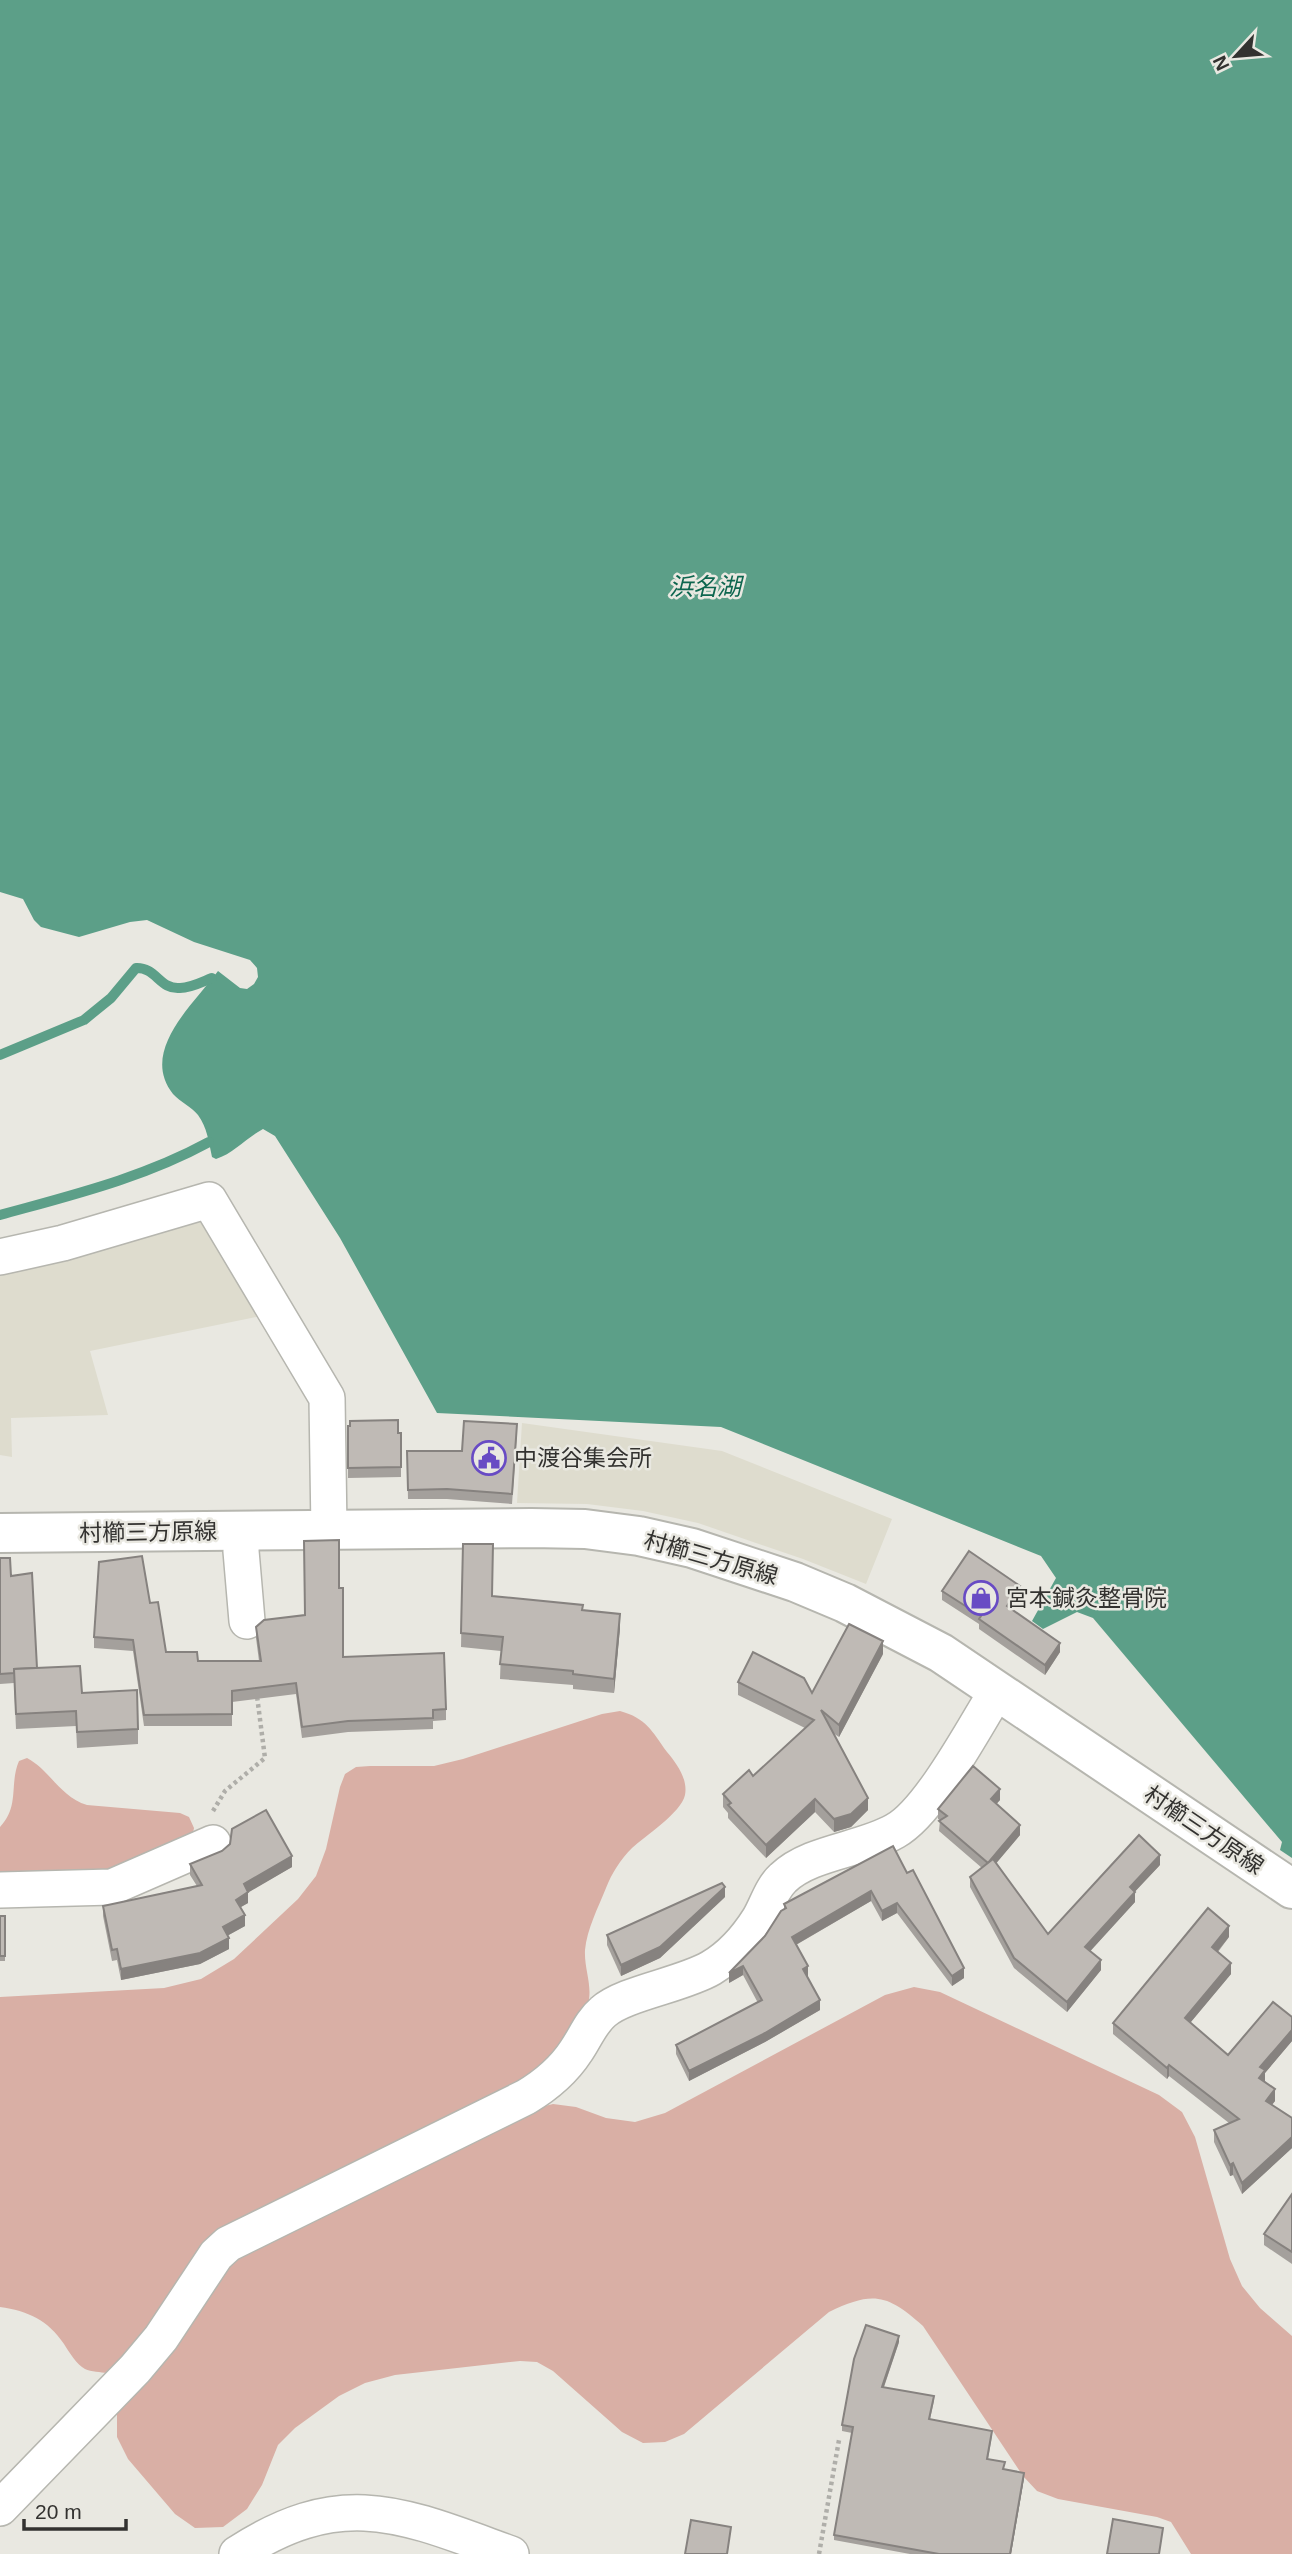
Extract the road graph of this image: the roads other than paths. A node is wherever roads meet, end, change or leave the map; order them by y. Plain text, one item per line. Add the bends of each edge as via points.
1 (0, 1258) edge
2 (329, 1530) junction
3 (242, 1531) junction
4 (0, 1533) edge
5 (247, 1621) dead end
6 (998, 1690) junction
7 (214, 1843) road end
8 (1292, 1889) edge
9 (0, 1891) edge
10 (0, 2508) edge
11 (237, 2554) edge
12 (511, 2554) edge

1 - 2 street via 209,1200 327,1398
2 - 3 main road, 村櫛三方原線
2 - 6 main road, 村櫛三方原線 via 585,1529 692,1548 845,1603 941,1653
3 - 4 main road, 村櫛三方原線
3 - 5 street
6 - 8 main road, 村櫛三方原線
6 - 10 street via 915,1816 876,1840 793,1869 780,1880 738,1946 712,1967 604,2011 562,2070 526,2098 228,2244 135,2369
7 - 9 street via 112,1887
11 - 12 street via 276,2531 309,2519 380,2513 415,2519

